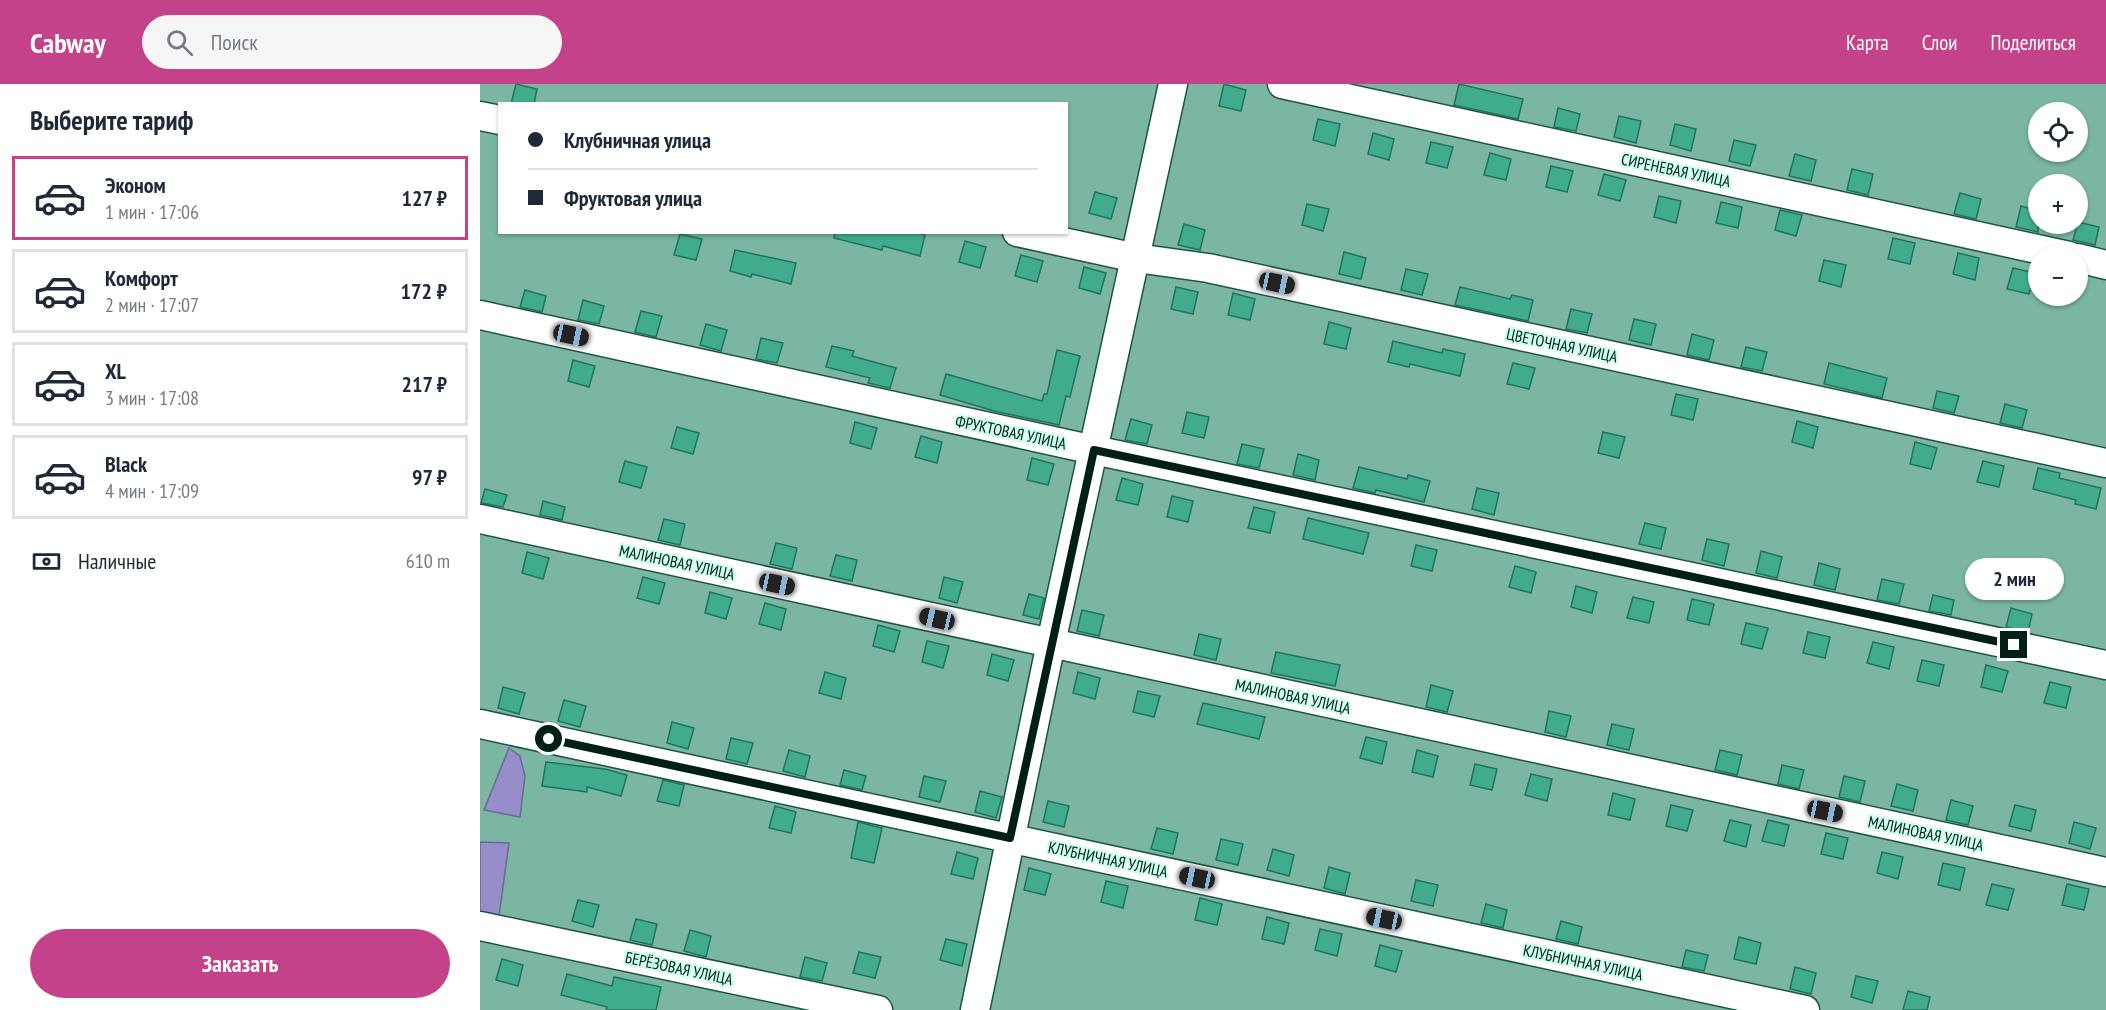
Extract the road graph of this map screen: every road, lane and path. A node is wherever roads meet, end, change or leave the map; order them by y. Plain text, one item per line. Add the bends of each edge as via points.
1 (1173, 84) edge
2 (1282, 84) edge
3 (480, 116) edge
4 (498, 120) edge
5 (1026, 234) edge
6 (2028, 247) edge
7 (1136, 258) junction
8 (2088, 260) edge
9 (2106, 265) edge
10 (480, 315) edge
11 (1094, 450) junction
12 (2106, 463) edge
13 (480, 519) edge
14 (1051, 643) junction
15 (2106, 664) edge
16 (480, 724) edge
17 (1010, 838) junction
18 (2106, 872) edge
19 (480, 926) edge
20 (878, 1010) edge
21 (975, 1010) edge
22 (1805, 1010) edge

1 - 7 street
2 - 6 street, СИРЕНЕВАЯ УЛИЦА
3 - 4 street
5 - 7 street, ЦВЕТОЧНАЯ УЛИЦА
7 - 11 street
7 - 12 street, ЦВЕТОЧНАЯ УЛИЦА via 1208,268
8 - 9 street
10 - 11 street, ФРУКТОВАЯ УЛИЦА
11 - 14 street
11 - 15 street, ФРУКТОВАЯ УЛИЦА
13 - 14 street, МАЛИНОВАЯ УЛИЦА
14 - 17 street
14 - 18 street, МАЛИНОВАЯ УЛИЦА
16 - 17 street, КЛУБНИЧНАЯ УЛИЦА
17 - 21 street
17 - 22 street, КЛУБНИЧНАЯ УЛИЦА
19 - 20 street, БЕРЁЗОВАЯ УЛИЦА

